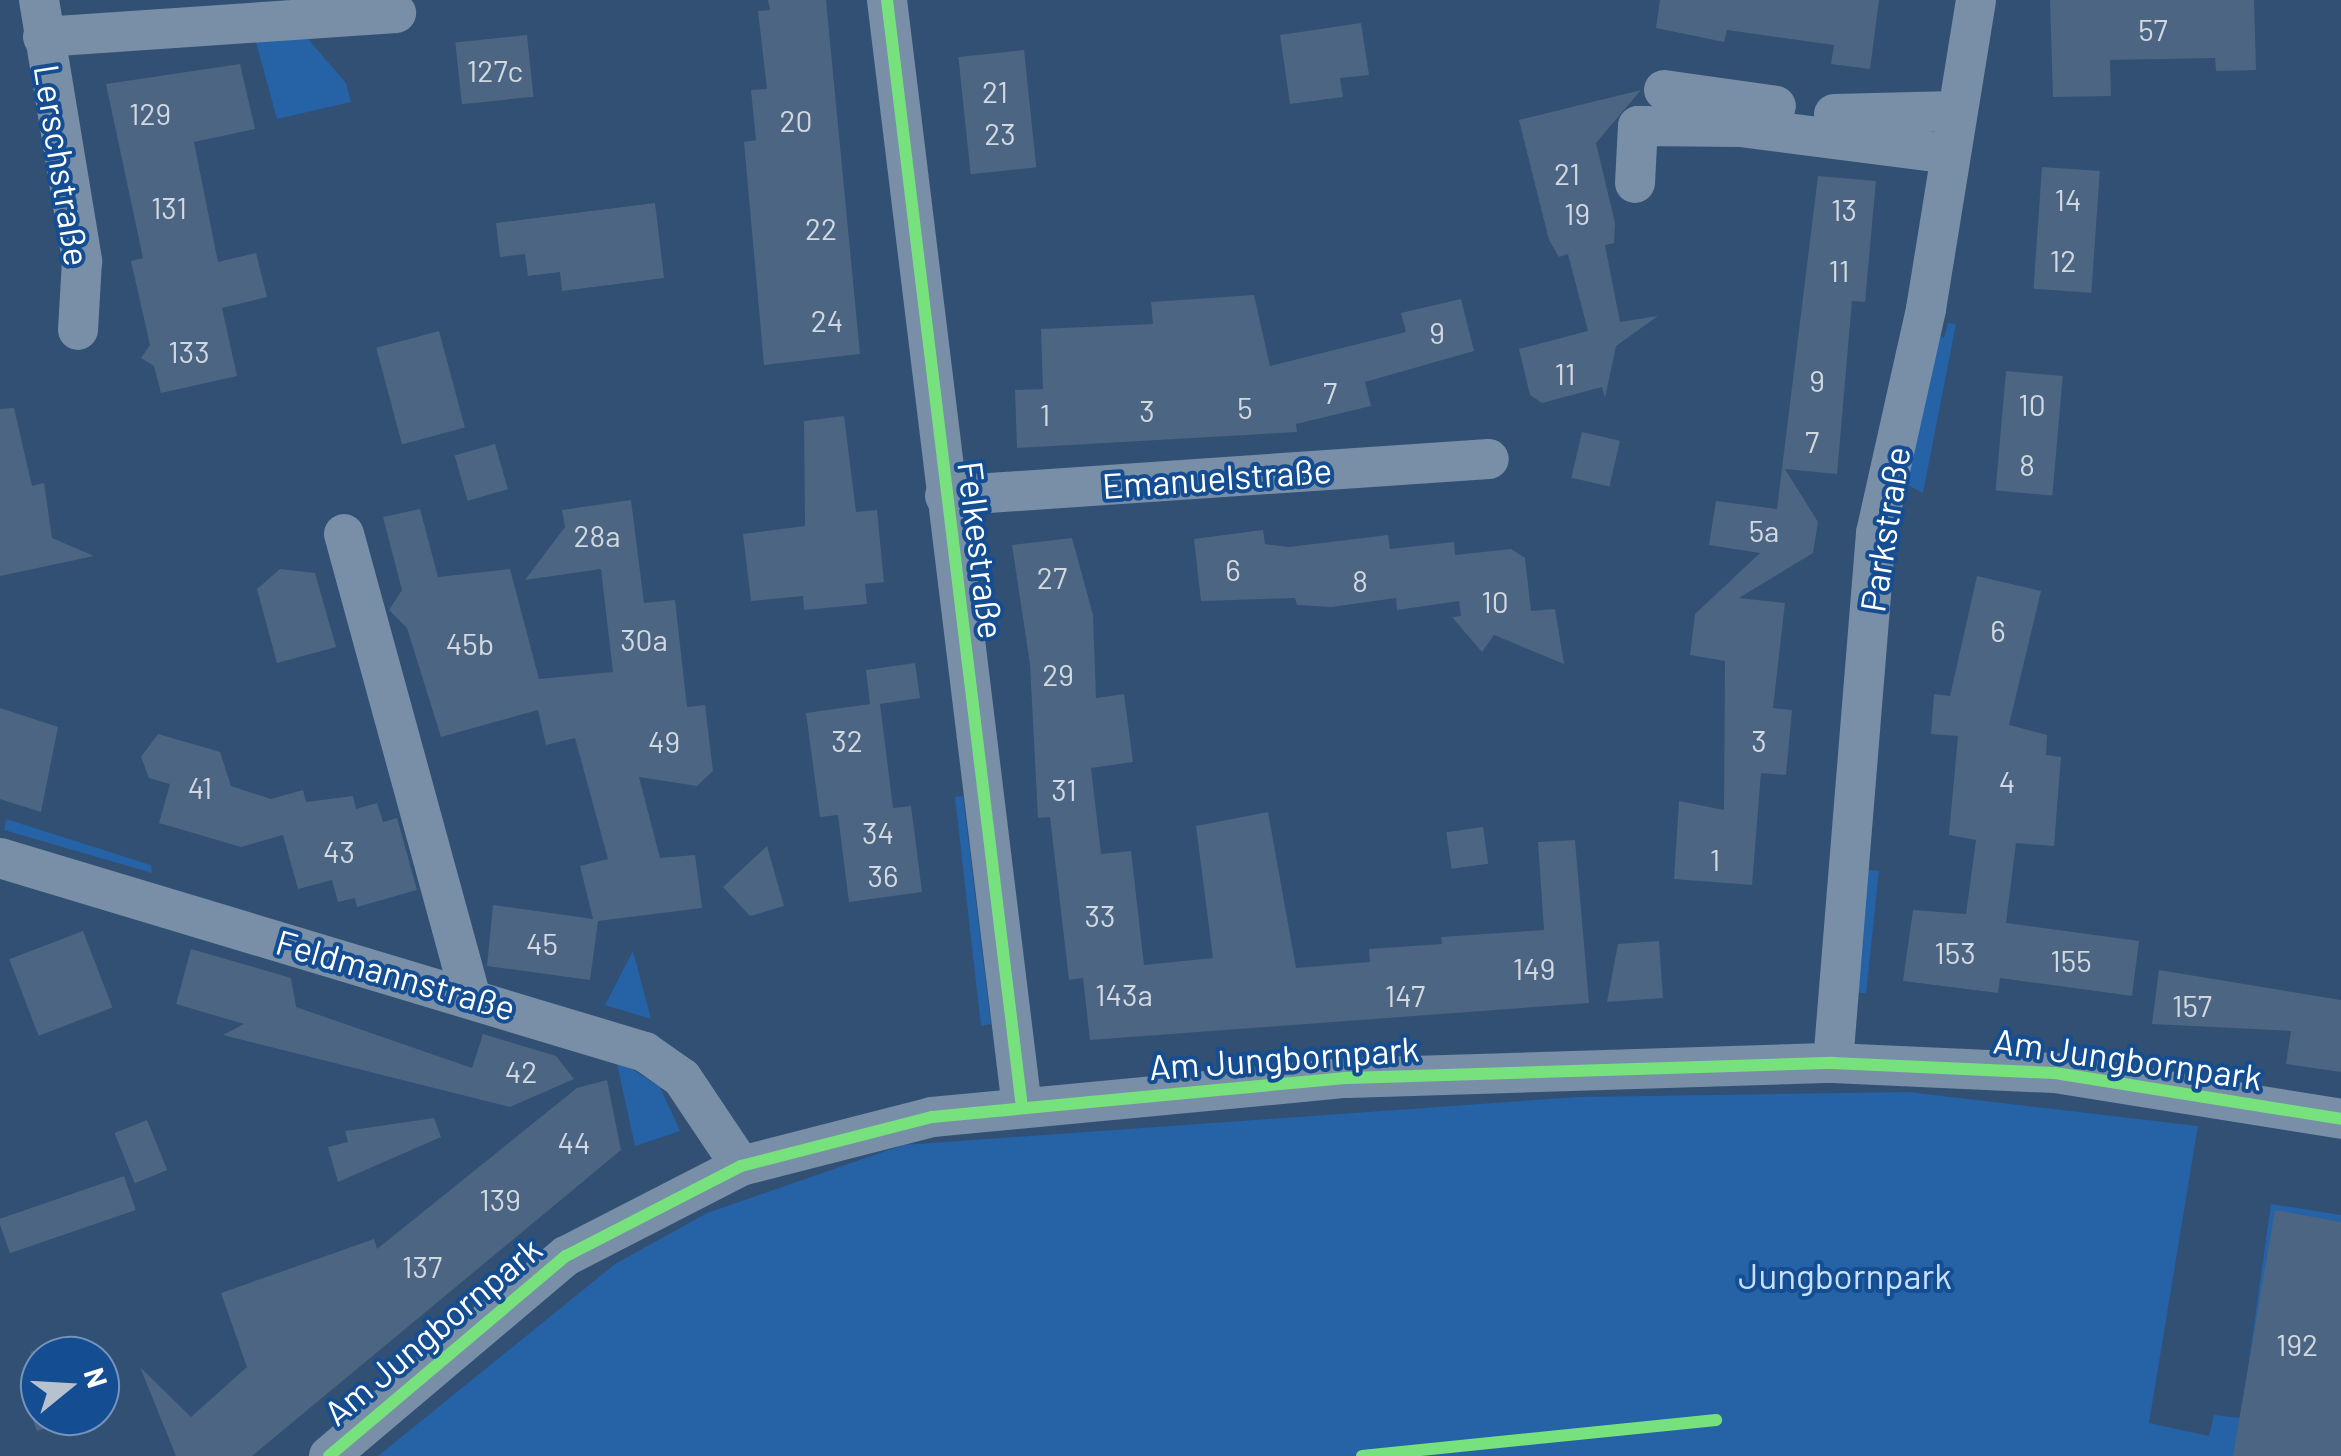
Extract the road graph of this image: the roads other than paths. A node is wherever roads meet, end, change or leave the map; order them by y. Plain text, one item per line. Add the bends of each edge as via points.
1 (887, 0) edge
2 (1976, 0) edge
3 (396, 14) dead end
4 (41, 18) edge
5 (1664, 90) dead end
6 (1954, 111) junction
7 (1950, 154) junction
8 (1635, 183) dead end
9 (78, 330) dead end
10 (1490, 459) dead end
11 (944, 496) junction
12 (344, 534) dead end
13 (0, 858) edge
14 (470, 998) junction
15 (1833, 1063) junction
16 (1022, 1108) junction
17 (2341, 1120) edge
18 (741, 1166) junction
19 (329, 1456) edge

1 - 11 street, Felkestraße
2 - 6 street, Parkstraße
3 - 4 street
4 - 9 street, Lerschstraße via 82,261
5 - 6 street via 1868,119
6 - 7 street, Parkstraße
7 - 8 street via 1740,127 1638,126
7 - 15 street, Parkstraße via 1876,533
10 - 11 street, Emanuelstraße
11 - 16 street, Felkestraße
12 - 14 street
13 - 14 street, Feldmannstraße
14 - 18 street, Feldmannstraße via 645,1052 682,1078
15 - 16 street, Am Jungbornpark via 1348,1078
15 - 17 street, Am Jungbornpark via 2055,1072
16 - 18 street, Am Jungbornpark via 851,1132
18 - 19 street, Am Jungbornpark via 566,1256

